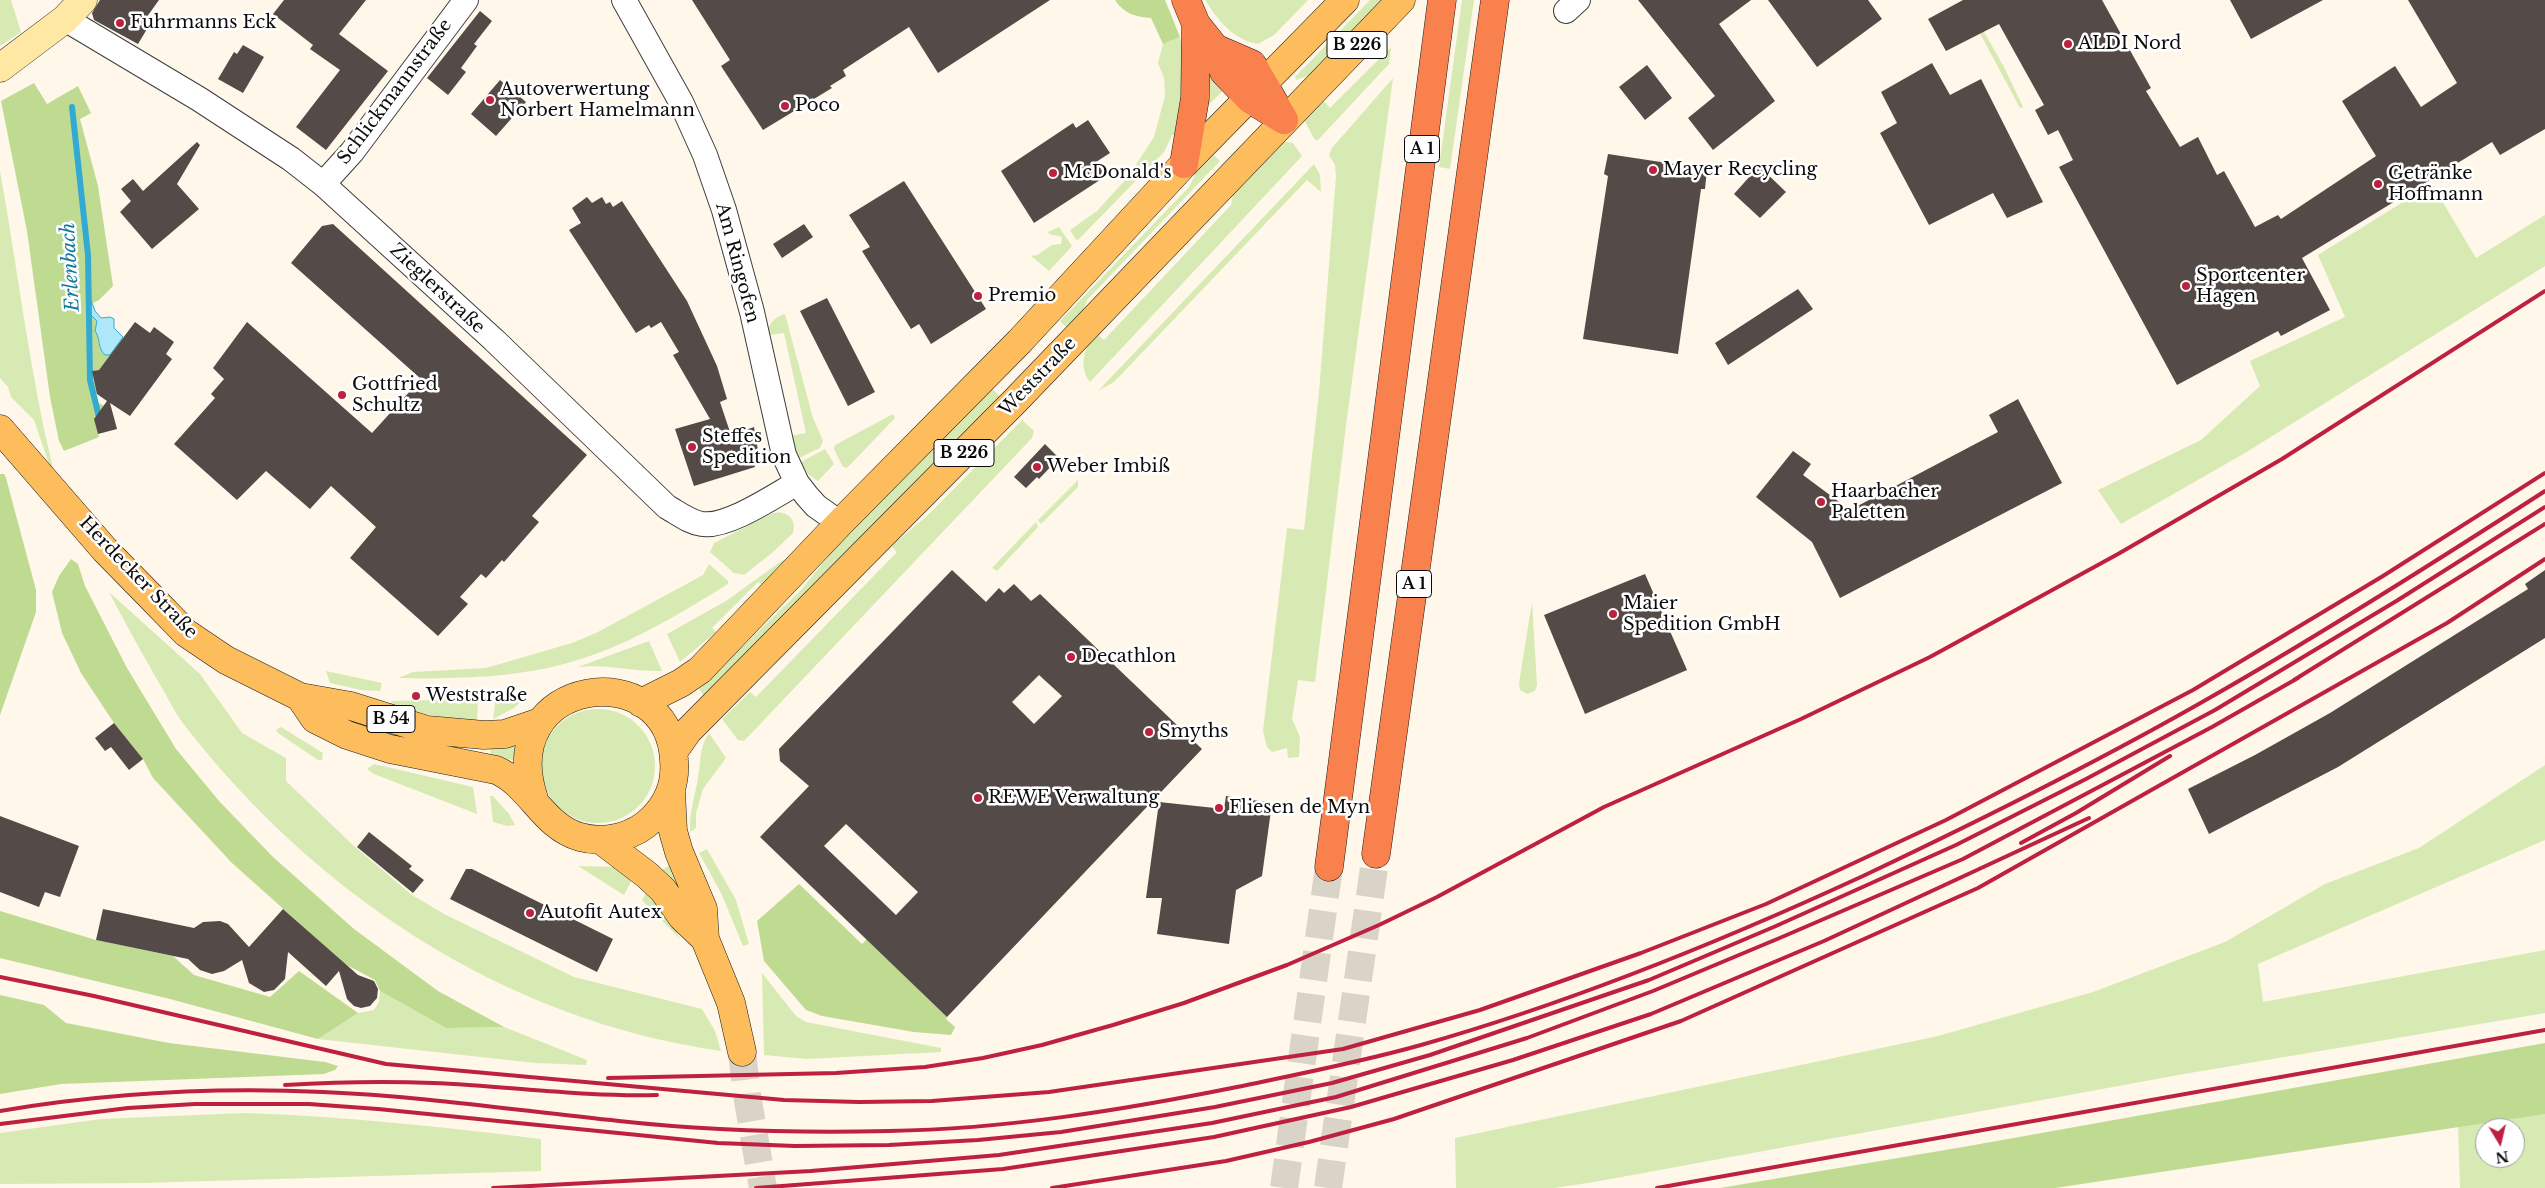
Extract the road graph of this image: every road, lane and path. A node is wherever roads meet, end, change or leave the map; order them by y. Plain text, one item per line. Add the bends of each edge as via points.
1 (466, 0) edge
2 (624, 0) edge
3 (1345, 0) edge
4 (1400, 0) edge
5 (1442, 0) edge
6 (1495, 0) edge
7 (74, 9) edge
8 (1191, 12) edge
9 (0, 68) edge
10 (1257, 91) junction
11 (1284, 120) junction
12 (1184, 164) junction
13 (323, 184) junction
14 (0, 428) edge
15 (797, 483) junction
16 (840, 523) junction
17 (300, 697) junction
18 (641, 703) junction
19 (540, 722) junction
20 (674, 751) junction
21 (671, 791) junction
22 (534, 799) junction
23 (601, 840) junction
24 (1376, 854) tunnel mouth
25 (1329, 867) tunnel mouth
26 (706, 939) junction
27 (742, 1052) tunnel mouth

1 - 13 street, Schlickmannstraße via 352,152
2 - 15 street, Am Ringofen via 681,102 705,155 752,312 784,455
3 - 10 main road, B 226
4 - 11 main road, Weststraße / B 226
5 - 25 highway, A 1
6 - 24 highway, A 1
7 - 9 street
7 - 13 street, Zieglerstraße
8 - 10 highway via 1214,48 1224,72
8 - 12 highway via 1196,98
10 - 11 highway
10 - 12 main road, B 226
11 - 20 main road, Weststraße / B 226 via 1014,402 688,731
12 - 16 main road, B 226 via 1019,342
13 - 15 street, Zieglerstraße via 494,340 667,507 694,522 720,524
14 - 17 main road, Herdecker Straße / B 54 via 105,550 186,633 226,660
15 - 16 street, Am Ringofen via 816,506
16 - 18 main road, B 226 via 700,670
17 - 19 main road, Herdecker Straße / B 54 via 351,706 426,730 505,734
17 - 22 main road, Herdecker Straße / B 54 via 314,719 347,735 390,749 496,770 508,775
18 - 19 main road, Herdecker Straße / B 54 via 615,692 588,692 560,703
18 - 20 main road, Herdecker Straße / B 54 via 662,722
19 - 22 main road, Herdecker Straße / B 54 via 528,759
20 - 21 main road, Herdecker Straße / B 54
21 - 23 main road, Herdecker Straße / B 54 via 662,807 644,826 619,838
21 - 26 main road, Herdecker Straße / B 54 via 673,830 703,909
22 - 23 main road, Herdecker Straße / B 54 via 543,813 561,828 578,836
23 - 26 main road, Herdecker Straße / B 54 via 663,890 682,917
26 - 27 main road, Herdecker Straße / B 54 via 731,1003

